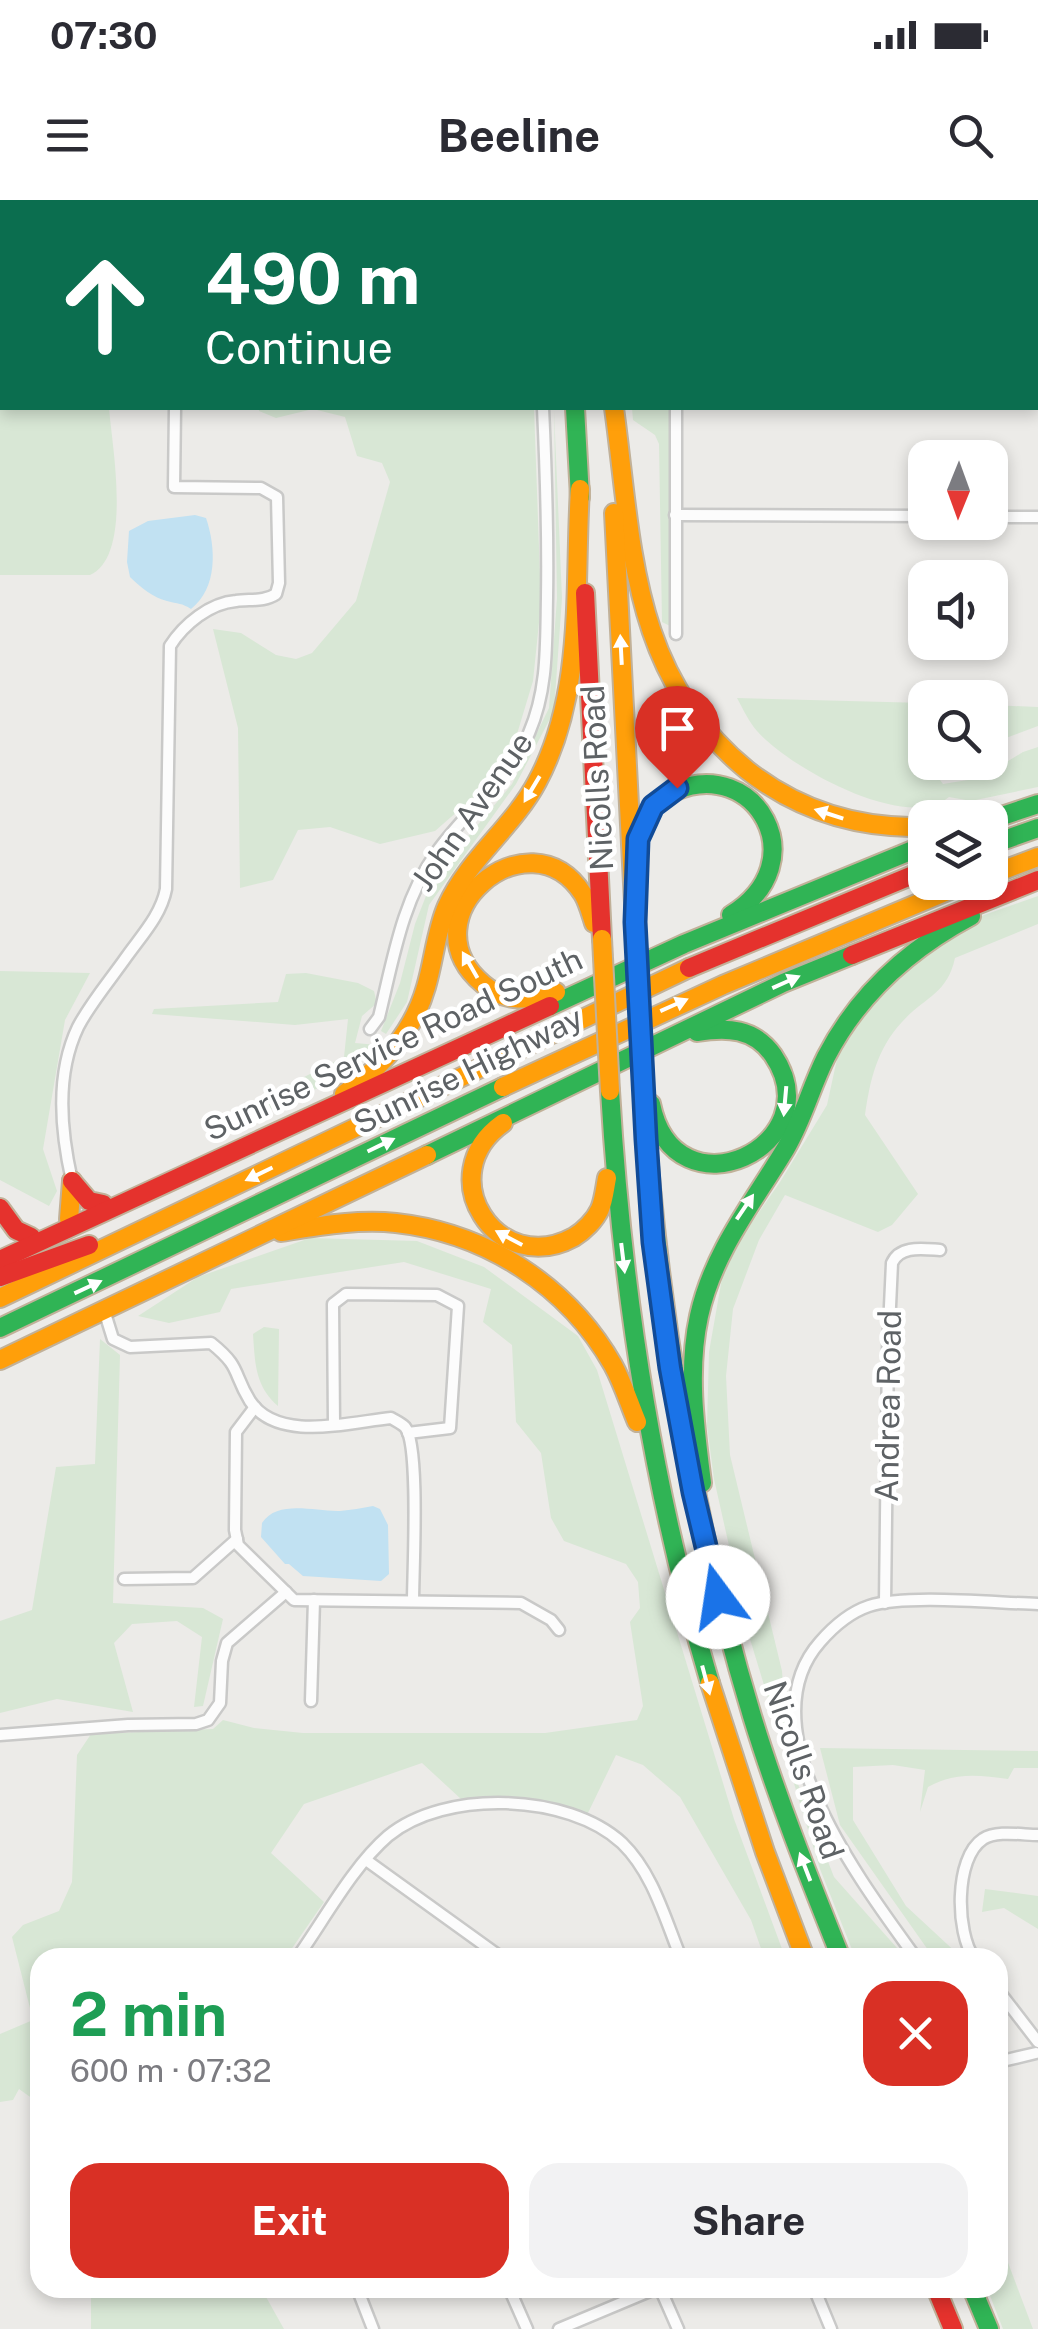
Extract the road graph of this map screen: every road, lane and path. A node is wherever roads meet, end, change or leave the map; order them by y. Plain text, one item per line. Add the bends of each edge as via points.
1 (174, 410) edge
2 (542, 410) edge
3 (575, 410) edge
4 (611, 410) edge
5 (611, 410) edge
6 (676, 410) edge
7 (580, 489) junction
8 (675, 514) junction
9 (908, 516) edge
10 (1008, 516) edge
11 (1038, 517) edge
12 (676, 634) dead end
13 (1038, 804) edge
14 (1008, 814) edge
15 (908, 828) edge
16 (1038, 828) edge
17 (1008, 839) edge
18 (908, 852) edge
19 (1038, 858) edge
20 (1008, 869) edge
21 (908, 877) edge
22 (1038, 880) edge
23 (1038, 888) edge
24 (924, 900) edge
25 (635, 922) junction
26 (598, 939) junction
27 (684, 944) junction
28 (618, 974) junction
29 (370, 1029) dead end
30 (637, 1044) junction
31 (561, 1087) junction
32 (647, 1088) junction
33 (611, 1118) junction
34 (299, 1120) junction
35 (192, 1169) junction
36 (72, 1181) junction
37 (103, 1204) junction
38 (0, 1208) edge
39 (172, 1216) junction
40 (69, 1220) junction
41 (0, 1229) edge
42 (31, 1237) junction
43 (0, 1238) edge
44 (246, 1240) junction
45 (940, 1250) dead end
46 (0, 1251) edge
47 (0, 1260) edge
48 (0, 1277) edge
49 (0, 1298) edge
50 (104, 1310) junction
51 (0, 1328) edge
52 (0, 1360) edge
53 (255, 1407) junction
54 (334, 1424) junction
55 (408, 1433) junction
56 (661, 1498) junction
57 (237, 1540) junction
58 (712, 1573) junction
59 (124, 1579) dead end
60 (286, 1592) junction
61 (314, 1600) junction
62 (413, 1602) junction
63 (885, 1603) junction
64 (1038, 1604) edge
65 (559, 1630) dead end
66 (311, 1701) dead end
67 (0, 1735) edge
68 (1038, 1835) edge
69 (366, 1860) junction
70 (303, 1948) edge
71 (488, 1948) edge
72 (677, 1948) edge
73 (801, 1948) edge
74 (837, 1948) edge
75 (909, 1948) edge
76 (969, 1948) edge
77 (1008, 2005) edge
78 (1038, 2049) edge
79 (1008, 2059) edge
80 (361, 2298) edge
81 (514, 2298) edge
82 (635, 2298) edge
83 (664, 2298) edge
84 (818, 2298) edge
85 (940, 2298) edge
86 (976, 2298) edge
87 (373, 2329) edge
88 (527, 2329) edge
89 (559, 2329) edge
90 (678, 2329) edge
91 (831, 2329) edge
92 (952, 2329) edge
93 (989, 2329) edge

1 - 36 street via 174,486 261,488 278,497 278,583 268,599 210,608 170,646 164,896 72,1043 62,1106
2 - 29 street, John Avenue via 548,566 540,704 502,778 424,872
3 - 7 highway, Nicolls Road
15 -> 4 highway via 855,822 801,804 752,775 698,723 664,671 646,624
25 -> 5 highway, Nicolls Road
6 - 8 street
7 - 26 highway, Nicolls Road
7 -> 34 highway via 568,687 546,763 450,900 424,995 400,1042 363,1080
8 - 9 street
8 - 12 street
10 - 11 street
13 - 14 highway
16 - 17 highway
18 - 27 highway, Sunrise Service Road South
19 - 20 highway
21 -> 39 highway, Sunrise Highway via 581,1017
30 -> 22 highway
58 -> 23 highway via 693,1362 702,1303 721,1249 789,1144 834,1042 868,995 939,934
51 -> 24 highway, Sunrise Highway via 657,1012
25 - 27 highway via 638,839 647,814 690,784 731,787 767,820 772,871 748,904
25 - 30 highway, Nicolls Road, bridge
28 -> 26 highway via 540,998 508,998 472,973 458,931 478,884 506,866 535,864 554,868 578,886
26 - 33 highway, Nicolls Road, bridge
27 - 28 highway, Sunrise Service Road South
28 - 34 highway, Sunrise Service Road South
30 - 31 highway
30 - 32 highway, bridge
30 -> 32 highway via 713,1027 742,1031 775,1054 786,1105 780,1125 759,1150 713,1164 669,1144
33 -> 31 highway via 605,1198 592,1223 551,1248 503,1238 477,1206 474,1156 498,1126
31 - 44 highway
32 - 58 highway, Nicolls Road via 653,1242 666,1343
33 -> 56 highway, Nicolls Road via 627,1298
34 - 35 highway, Sunrise Service Road South
35 - 37 highway
35 - 47 highway, Sunrise Service Road South
36 - 37 highway via 89,1201
36 - 40 highway
37 - 40 highway
38 - 42 highway via 16,1230
39 - 48 highway
39 - 49 highway, Sunrise Highway
40 - 42 highway
41 - 43 highway
42 - 46 highway
44 - 50 highway
44 - 56 highway via 330,1222 391,1220 454,1233 508,1257 573,1309 608,1356 632,1406
45 - 63 street, Andrea Road via 904,1250 892,1262
50 - 52 highway
50 - 53 street via 113,1339 130,1347 210,1344 232,1361
53 - 54 street via 266,1419
53 - 57 street via 236,1432
54 - 55 street via 391,1418
54 - 55 street via 333,1304 346,1294 437,1296 458,1306 450,1428
55 - 62 street
56 -> 73 highway, Nicolls Road via 710,1695
57 - 59 street via 193,1578
57 - 60 street
74 -> 58 highway, Nicolls Road via 769,1768
60 - 61 street via 294,1600
60 - 67 street via 224,1649 220,1703 203,1723
61 - 62 street
61 - 66 street
62 - 65 street via 520,1603
63 - 64 street
63 - 75 street via 848,1617 812,1652 798,1692 797,1723 807,1773 832,1832
68 - 76 street via 990,1836 972,1850 962,1886
69 - 70 street
69 - 71 street
69 - 72 street via 392,1833 437,1810 562,1810 607,1831 636,1859
77 - 78 street
78 - 79 street
80 - 87 street
81 - 88 street
82 - 89 street
83 - 90 street
84 - 91 street
85 - 92 highway
86 - 93 highway

